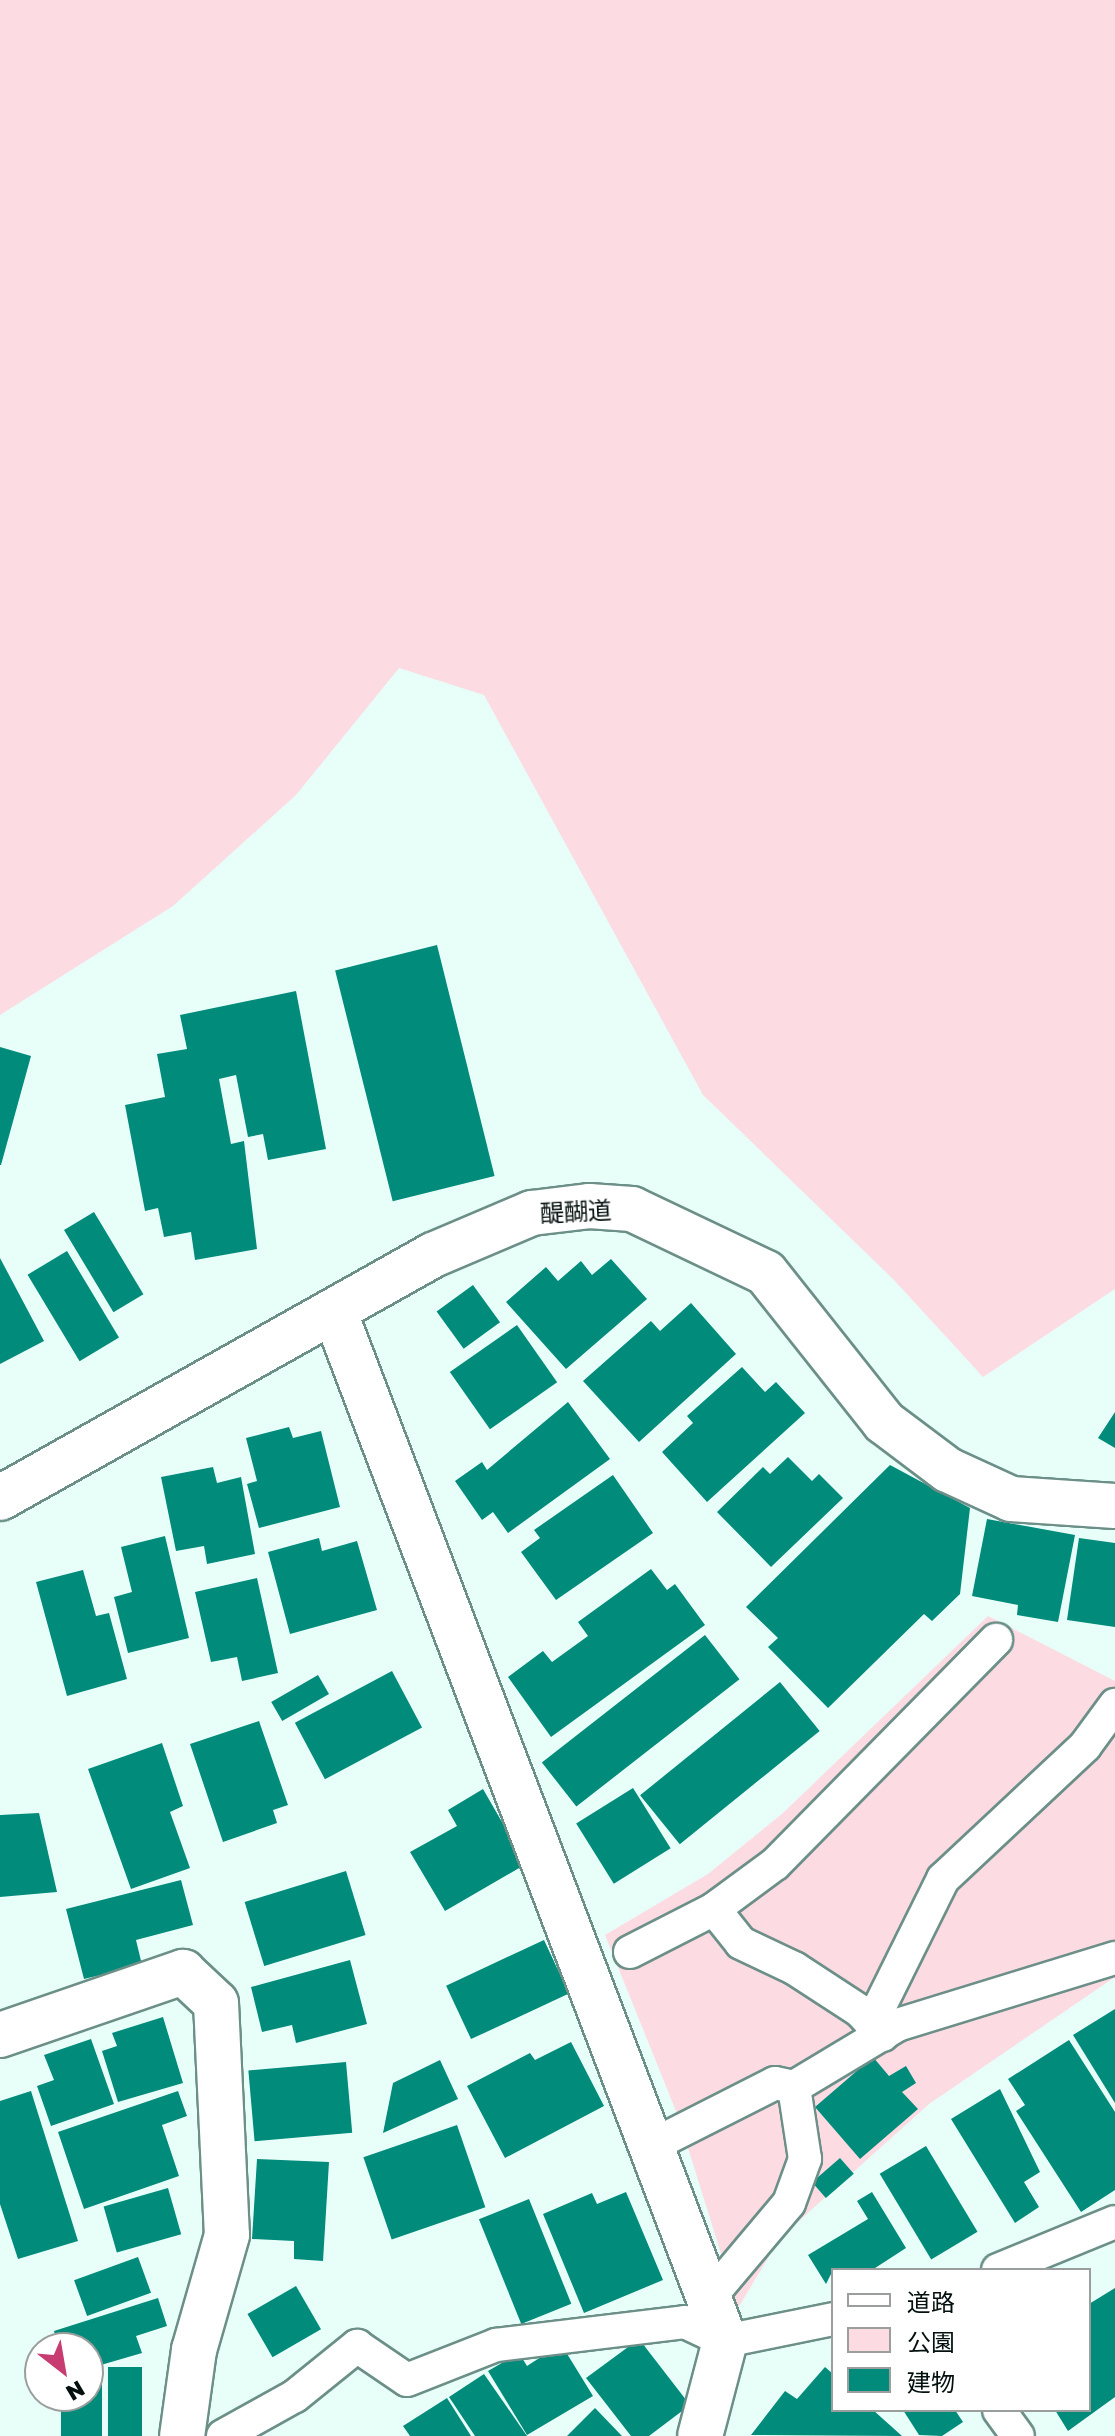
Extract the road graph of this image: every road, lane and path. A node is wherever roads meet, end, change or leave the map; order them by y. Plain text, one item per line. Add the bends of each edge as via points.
1 (335, 1313) junction
2 (0, 1498) edge
3 (1115, 1506) edge
4 (996, 1640) dead end
5 (1115, 1705) edge
6 (714, 1909) junction
7 (630, 1952) dead end
8 (1115, 1958) edge
9 (876, 2030) junction
10 (0, 2035) edge
11 (794, 2087) junction
12 (651, 2146) junction
13 (1115, 2222) edge
14 (1003, 2268) edge
15 (709, 2298) junction
16 (831, 2319) edge
17 (725, 2341) junction
18 (1000, 2412) edge
19 (182, 2436) edge
20 (223, 2436) edge
21 (700, 2436) edge
22 (1018, 2436) edge

1 - 2 street, 醍醐道
1 - 3 street, 醍醐道 via 433,1255 532,1213 632,1209 766,1273 884,1422 948,1470 1011,1499
1 - 12 street
4 - 6 lane via 831,1813
5 - 9 lane via 1075,1757 943,1879
6 - 7 lane
6 - 9 lane via 741,1943 794,1968
8 - 9 lane
9 - 11 lane
10 - 19 street via 183,1972 216,2003 227,2235 194,2350
11 - 12 lane via 775,2083
11 - 15 lane via 805,2159 789,2203
12 - 15 street
13 - 14 lane
15 - 17 street
16 - 17 lane
17 - 20 lane via 685,2322 496,2345 407,2380 357,2346 295,2396
17 - 21 street
18 - 22 lane

